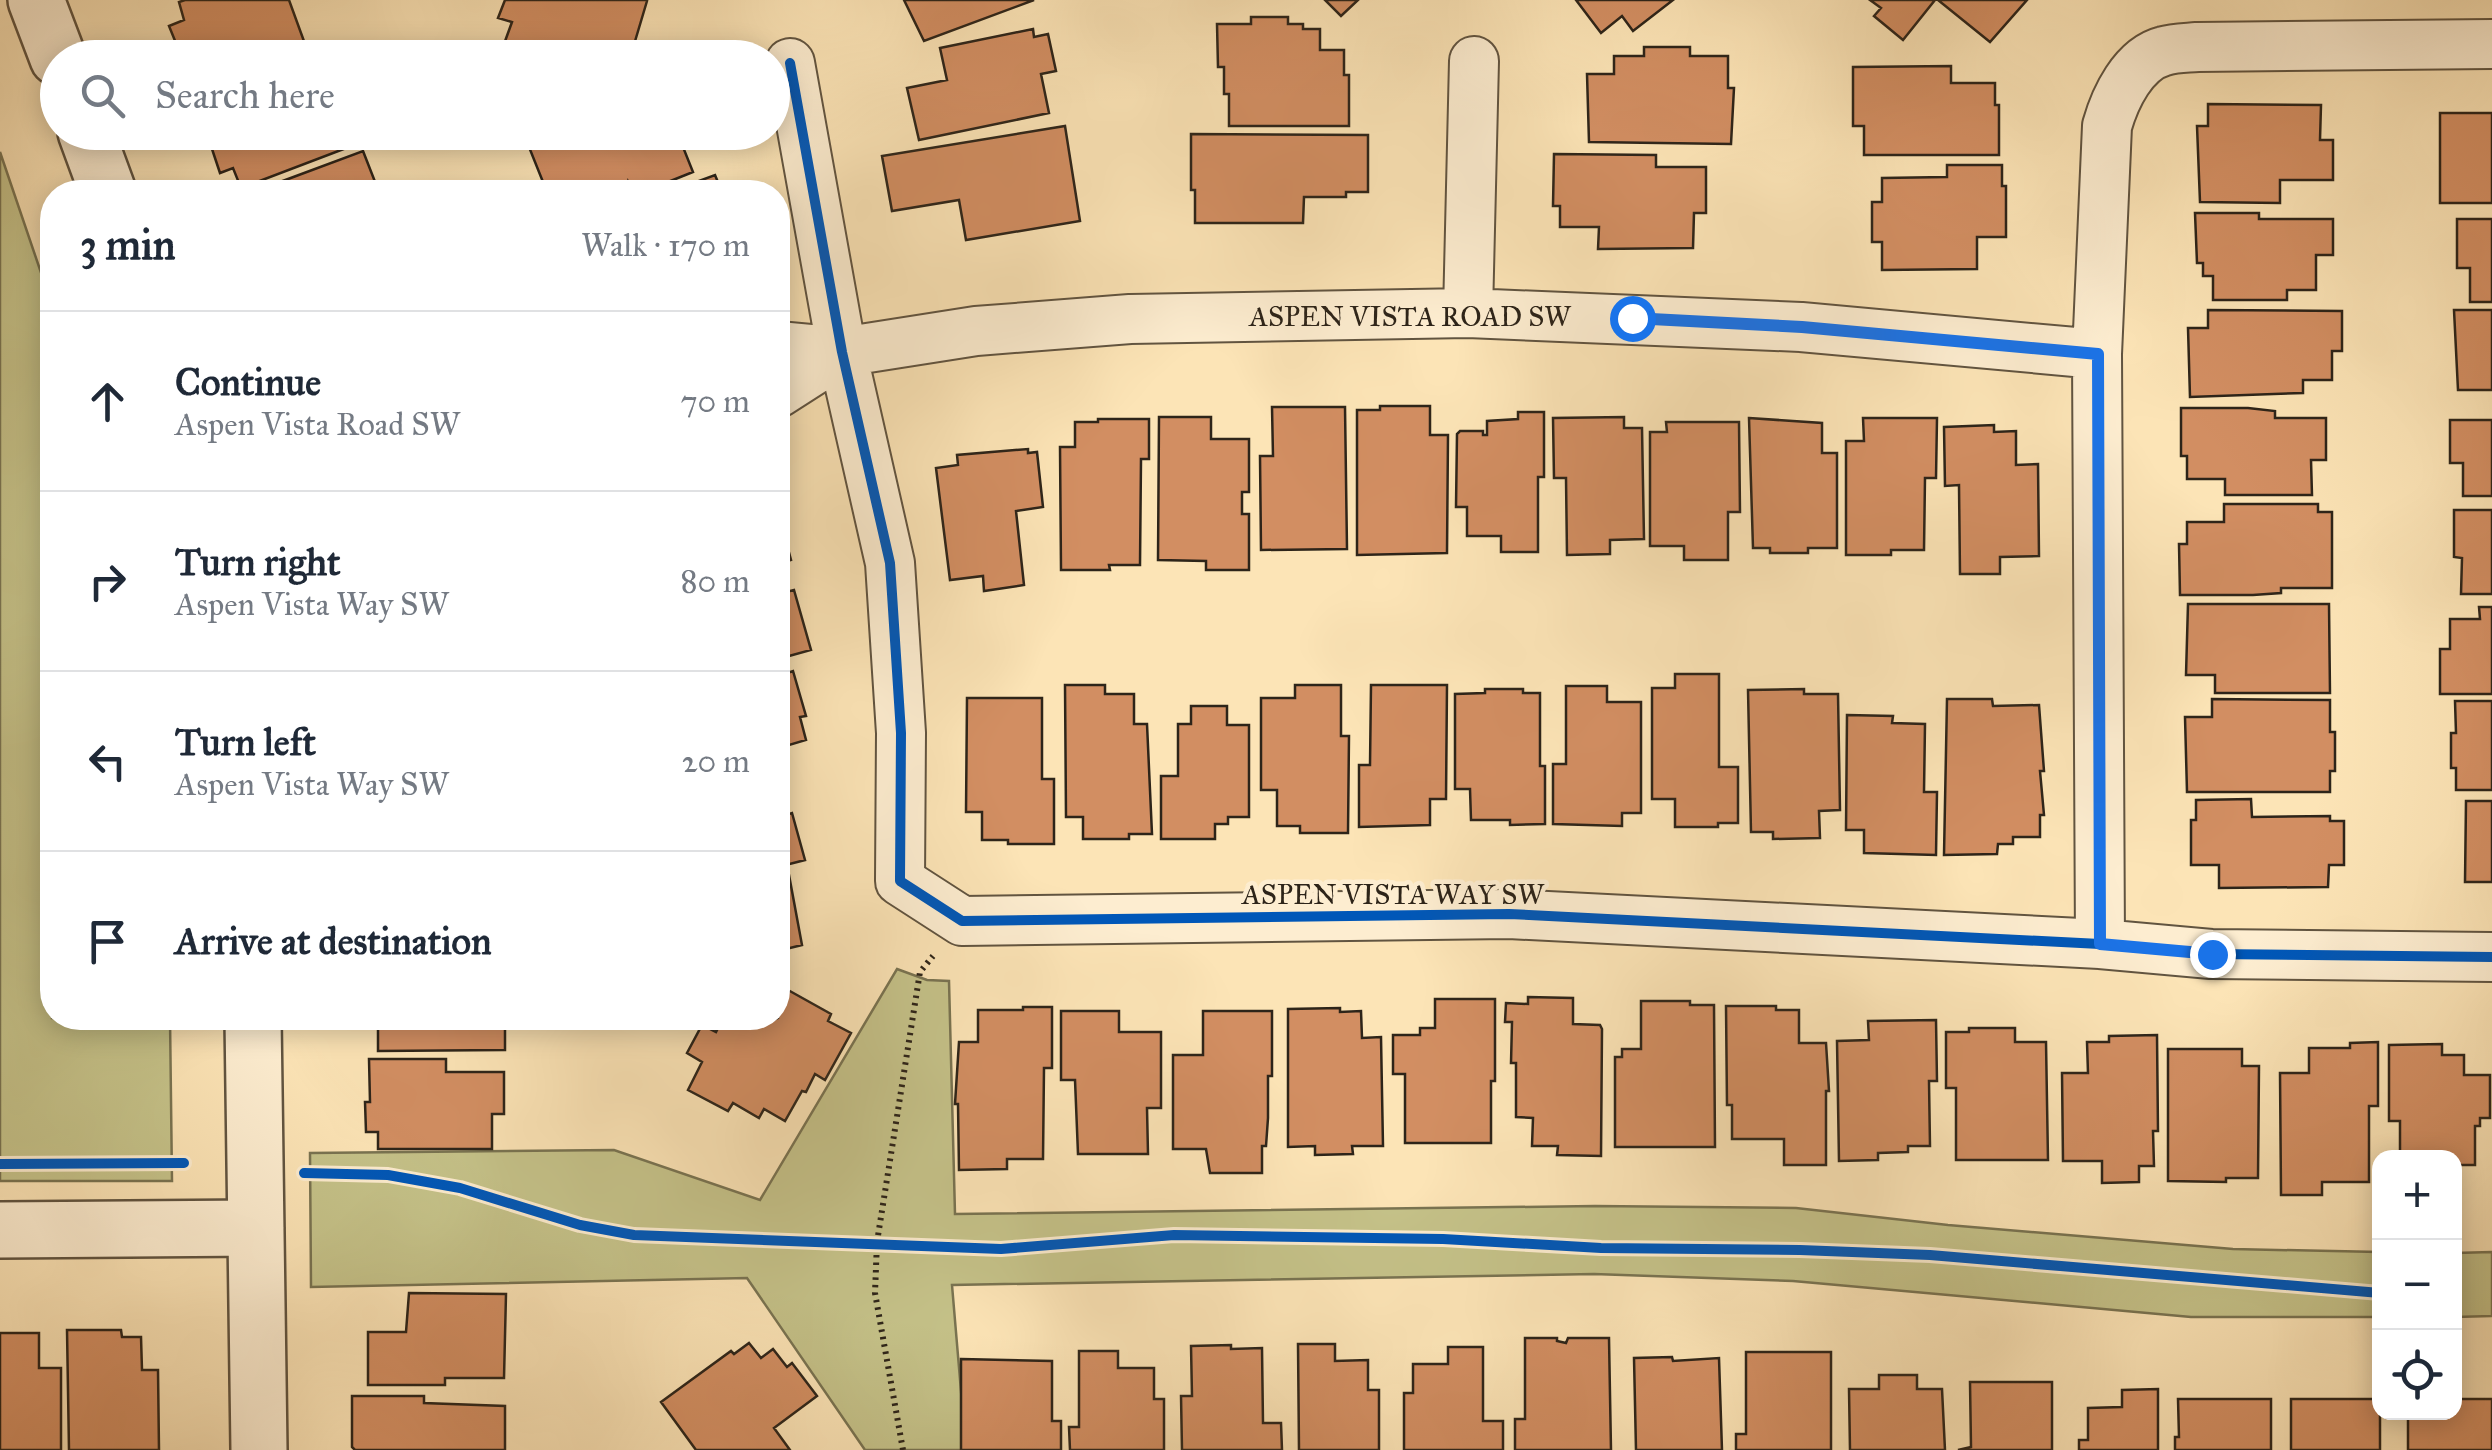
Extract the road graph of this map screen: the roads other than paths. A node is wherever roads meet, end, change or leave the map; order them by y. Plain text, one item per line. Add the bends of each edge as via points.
1 (36, 0) edge
2 (51, 40) edge
3 (2492, 44) edge
4 (1474, 61) dead end
5 (790, 63) dead end
6 (93, 150) edge
7 (104, 180) edge
8 (1468, 313) junction
9 (790, 347) edge
10 (842, 352) junction
11 (2098, 354) junction
12 (790, 385) edge
13 (2100, 944) junction
14 (2492, 957) edge
15 (253, 1030) edge
16 (256, 1228) junction
17 (0, 1230) edge
18 (260, 1450) edge

1 - 2 street
3 - 11 street via 2197,46 2162,51 2144,62 2115,98 2107,126
4 - 8 street
5 - 10 street
6 - 7 street
8 - 10 street, ASPEN VISTA ROAD SW via 1130,319 976,330
8 - 11 street, ASPEN VISTA ROAD SW via 1802,327
9 - 10 street, ASPEN VISTA ROAD SW
10 - 12 street, ASPEN VISTA ROAD SW
10 - 13 street, ASPEN VISTA WAY SW via 890,563 901,733 900,881 962,920 1509,914
11 - 13 street
13 - 14 street, ASPEN VISTA WAY SW via 2212,954
15 - 16 street
16 - 17 street
16 - 18 street

